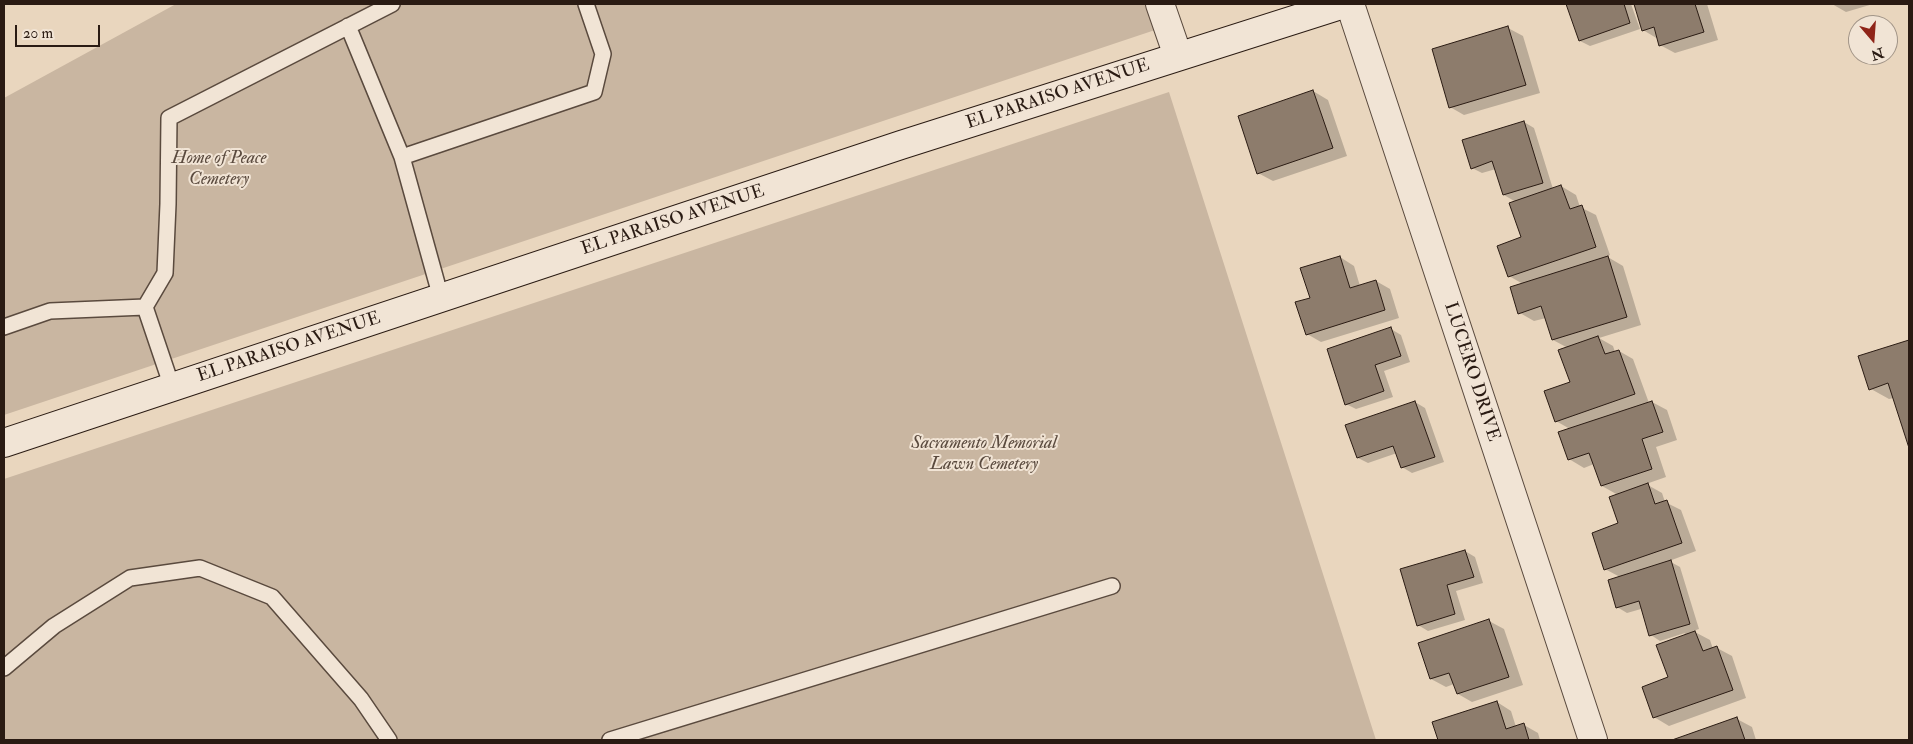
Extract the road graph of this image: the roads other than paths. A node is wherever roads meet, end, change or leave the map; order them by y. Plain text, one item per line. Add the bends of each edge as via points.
1 (392, 4) edge
2 (586, 4) edge
3 (1160, 4) edge
4 (1344, 4) edge
5 (1350, 4) edge
6 (348, 26) junction
7 (1178, 56) junction
8 (402, 157) junction
9 (441, 298) junction
10 (145, 307) junction
11 (4, 326) edge
12 (172, 386) junction
13 (4, 442) edge
14 (1112, 586) dead end
15 (4, 668) edge
16 (389, 740) edge
17 (610, 740) edge
18 (1593, 740) edge

1 - 6 lane
2 - 8 lane via 603,54 594,92
3 - 7 street
4 - 7 street, EL PARAISO AVENUE
5 - 18 street, LUCERO DRIVE
6 - 8 lane
6 - 10 lane via 169,118 165,273
7 - 9 street, EL PARAISO AVENUE
8 - 9 lane
9 - 12 street, EL PARAISO AVENUE
10 - 11 lane via 50,311
10 - 12 lane
12 - 13 street, EL PARAISO AVENUE
14 - 17 lane
15 - 16 lane via 54,626 130,578 200,568 272,597 361,699

